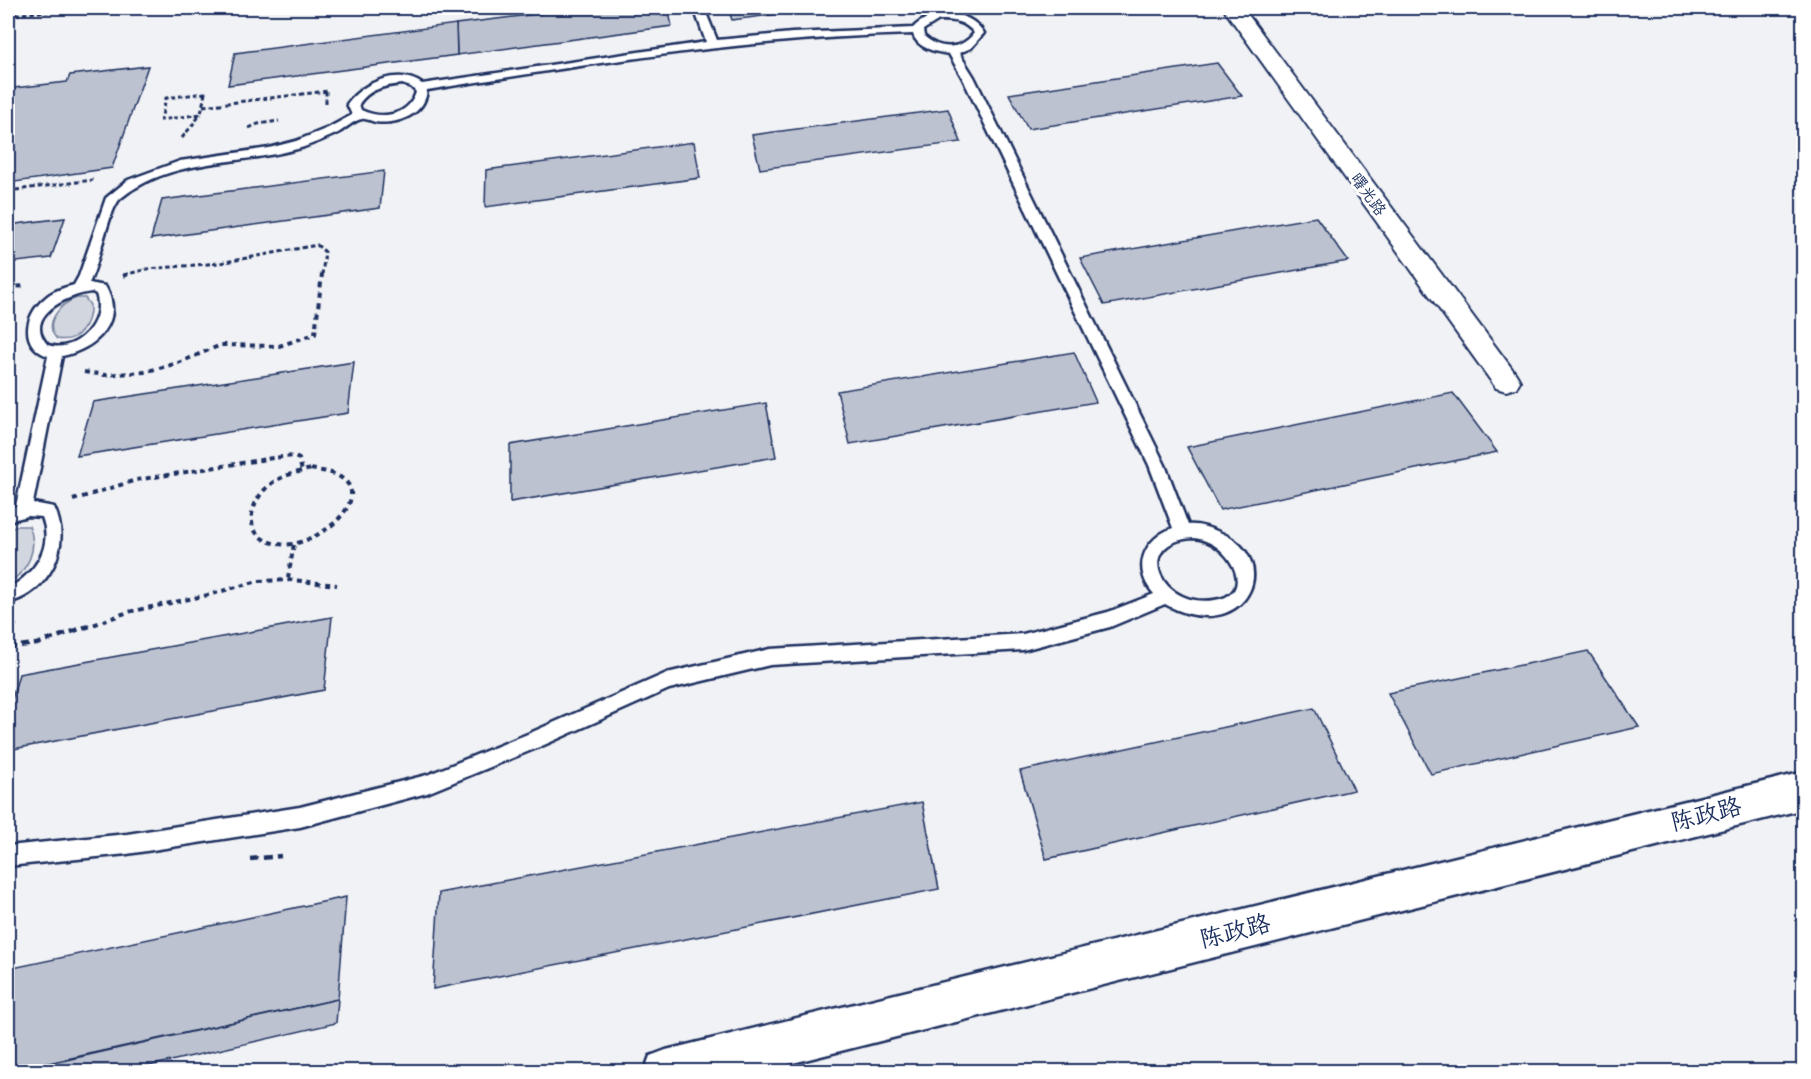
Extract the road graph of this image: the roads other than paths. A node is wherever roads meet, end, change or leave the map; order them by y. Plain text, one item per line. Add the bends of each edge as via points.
1 (699, 8) edge
2 (1233, 8) edge
3 (918, 31) junction
4 (712, 42) junction
5 (952, 51) junction
6 (419, 88) junction
7 (360, 114) junction
8 (80, 285) junction
9 (56, 352) junction
10 (1506, 381) dead end
11 (15, 512) edge
12 (1182, 532) junction
13 (8, 596) edge
14 (1166, 597) junction
15 (1803, 790) edge
16 (8, 856) edge
17 (666, 1071) edge

1 - 4 lane
2 - 10 street, 曙光路
3 - 4 lane
3 - 5 lane via 925,44
3 - 5 lane via 925,22 937,17 952,16 975,26 979,33 976,41
4 - 6 lane
5 - 12 lane via 1157,465
6 - 7 lane via 421,100 399,116 382,119
6 - 7 lane via 402,81 370,87 353,104
7 - 8 lane via 300,144 180,165 132,183 112,198
8 - 9 lane via 49,301 39,311 35,341 43,349
8 - 9 lane via 100,289 106,298 104,320 97,333 75,348
9 - 11 lane
11 - 13 lane via 48,512 54,524 54,543 41,572
12 - 14 lane via 1158,543 1150,560 1152,579
12 - 14 lane via 1197,531 1219,538 1236,552 1245,571 1243,590 1231,604 1210,611 1186,608
14 - 16 lane via 1110,618 1023,642 758,660 667,681 427,784 312,814 127,844
15 - 17 street, 陈政路

